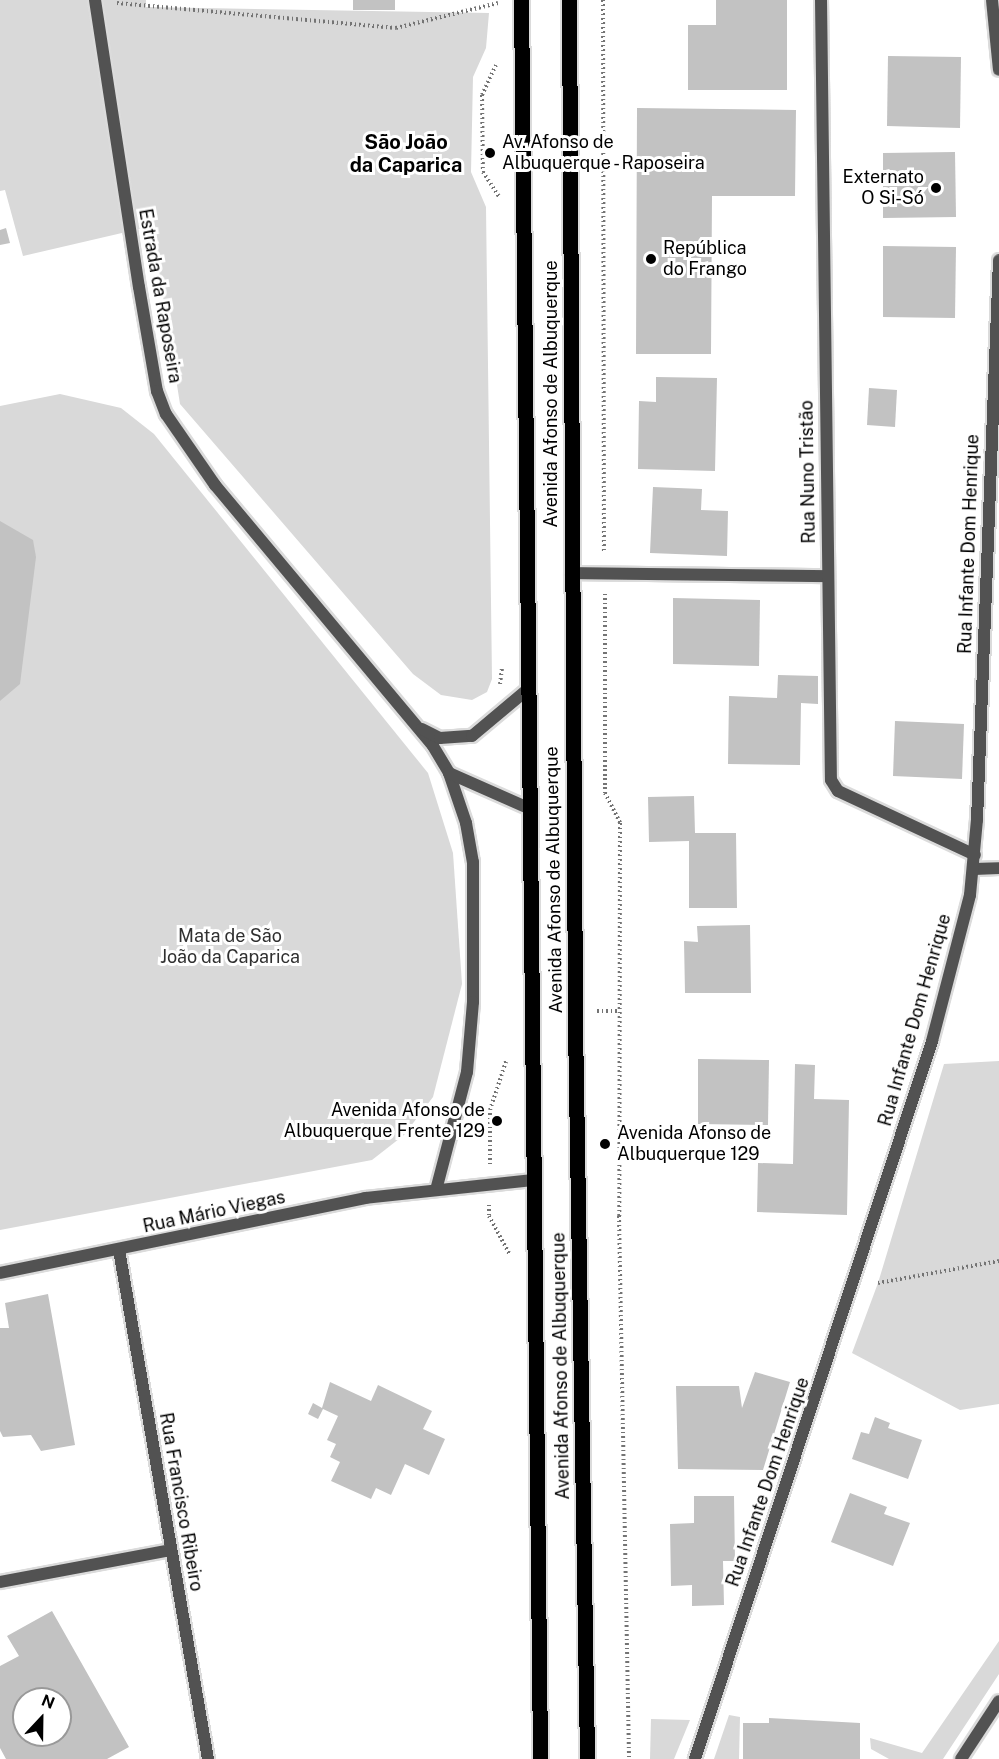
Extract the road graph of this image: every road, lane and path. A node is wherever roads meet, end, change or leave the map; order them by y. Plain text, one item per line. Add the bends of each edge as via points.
1 (95, 0) edge
2 (521, 0) edge
3 (569, 0) edge
4 (603, 0) edge
5 (821, 0) edge
6 (992, 0) edge
7 (502, 2) dead end
8 (999, 70) edge
9 (999, 260) edge
10 (995, 449) edge
11 (571, 573) junction
12 (605, 573) junction
13 (827, 576) junction
14 (528, 689) junction
15 (417, 727) junction
16 (449, 773) junction
17 (528, 808) junction
18 (975, 855) junction
19 (999, 868) edge
20 (974, 869) junction
21 (534, 1180) junction
22 (436, 1190) junction
23 (119, 1251) junction
24 (999, 1261) edge
25 (0, 1273) edge
26 (878, 1283) dead end
27 (171, 1550) junction
28 (0, 1582) edge
29 (999, 1701) edge
30 (208, 1759) edge
31 (540, 1759) edge
32 (587, 1759) edge
33 (629, 1759) edge
34 (695, 1759) edge
35 (961, 1759) edge

1 - 7 path via 396,28
1 - 15 street, Estrada da Raposeira via 139,287 158,392 166,414 215,485
2 - 14 main road, Avenida Afonso de Albuquerque
3 - 11 main road, Avenida Afonso de Albuquerque
4 - 12 path
5 - 13 street, Rua Nuno Tristão
6 - 8 street
9 - 10 street, Rua Infante Dom Henrique
10 - 18 street, Rua Infante Dom Henrique
11 - 12 street
11 - 32 main road, Avenida Afonso de Albuquerque
12 - 13 street
12 - 33 path via 605,793 620,823 619,1216
13 - 18 street, Rua Nuno Tristão via 831,780 838,790
14 - 15 street, Estrada da Raposeira via 472,736 440,738
14 - 17 main road, Avenida Afonso de Albuquerque
15 - 16 street, Estrada da Raposeira
16 - 17 street
16 - 22 street via 466,823 473,862 473,1002 467,1072
17 - 21 main road, Avenida Afonso de Albuquerque
18 - 20 street, Rua Infante Dom Henrique
19 - 20 street
20 - 34 street, Rua Infante Dom Henrique via 932,1041
21 - 22 street, Rua Mário Viegas
21 - 31 main road, Avenida Afonso de Albuquerque
22 - 23 street, Rua Mário Viegas via 365,1198
23 - 25 street, Rua Mário Viegas
23 - 27 street, Rua Francisco Ribeiro
24 - 26 path
27 - 28 street
27 - 30 street, Rua Francisco Ribeiro
29 - 35 street

